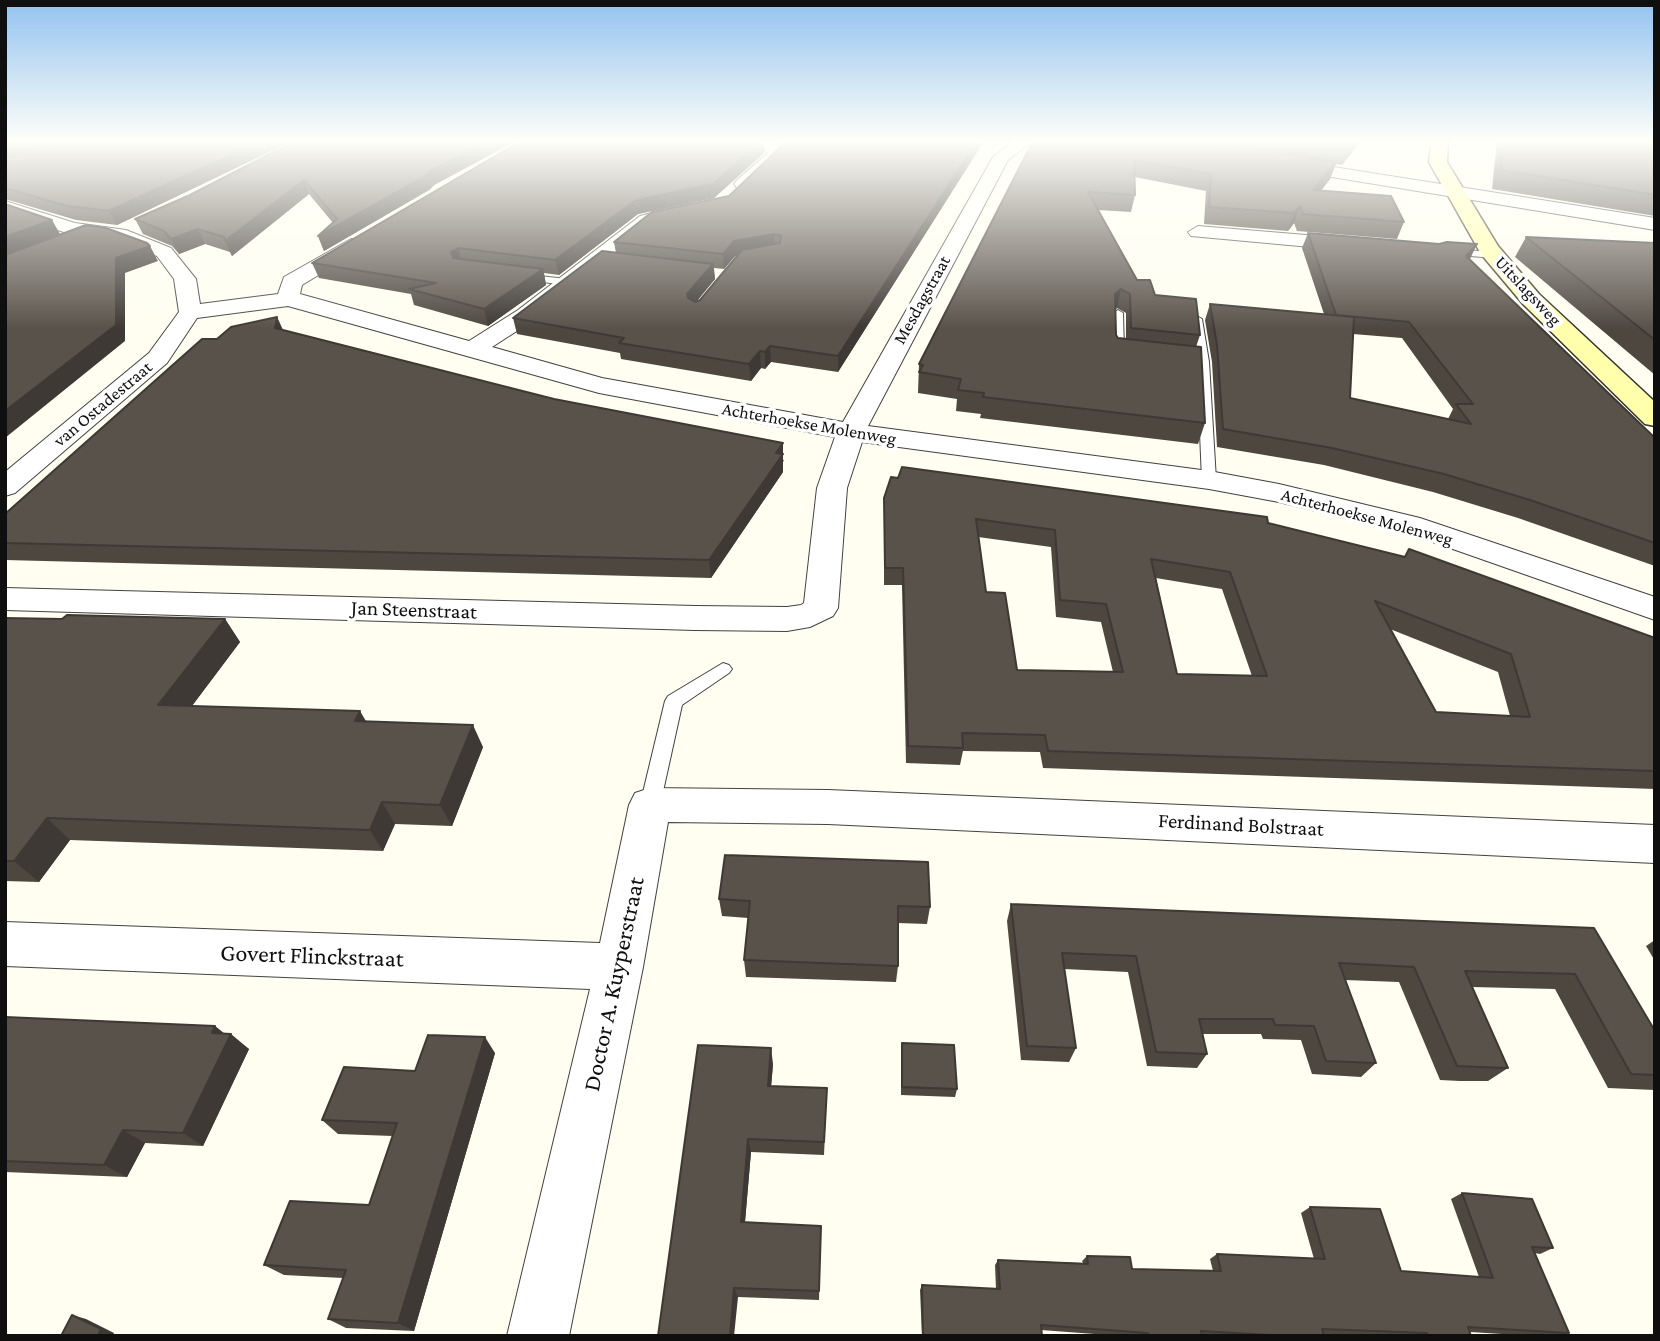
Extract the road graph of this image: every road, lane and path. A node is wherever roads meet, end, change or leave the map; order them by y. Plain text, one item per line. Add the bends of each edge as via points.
1 (976, 204) edge
2 (1462, 204) edge
3 (1523, 204) edge
4 (5, 207) edge
5 (676, 214) edge
6 (145, 223) edge
7 (1655, 224) edge
8 (379, 230) edge
9 (89, 232) junction
10 (1198, 232) dead end
11 (119, 234) junction
12 (63, 242) edge
13 (1370, 247) edge
14 (1436, 250) edge
15 (1494, 255) junction
16 (514, 276) edge
17 (567, 282) junction
18 (290, 291) junction
19 (190, 312) junction
20 (1118, 313) edge
21 (1197, 320) edge
22 (472, 349) junction
23 (1142, 356) edge
24 (1655, 418) edge
25 (850, 432) junction
26 (1209, 481) junction
27 (5, 487) edge
28 (5, 599) edge
29 (821, 608) joint
30 (1655, 610) edge
31 (723, 669) dead end
32 (650, 805) junction
33 (1655, 844) edge
34 (5, 944) edge
35 (619, 967) junction
36 (538, 1336) edge

1 - 25 street, Mesdagstraat
2 - 15 street, Uitslagsweg
3 - 7 street
4 - 9 street
5 - 17 street via 647,220 603,261
6 - 11 street
8 - 18 street
9 - 11 street
9 - 12 street
10 - 13 street
11 - 19 street via 164,252 175,263 185,279
14 - 15 lane
15 - 24 street, Uitslagsweg via 1531,299
16 - 17 lane
17 - 22 street
18 - 19 street, Achterhoekse Molenweg
18 - 22 street, Achterhoekse Molenweg
19 - 27 street, van Ostadestraat via 158,358
20 - 23 lane via 1118,354
21 - 26 lane
22 - 25 street, Achterhoekse Molenweg via 599,384
25 - 26 street, Achterhoekse Molenweg
25 - 29 street, Mesdagstraat via 832,488
26 - 30 street, Achterhoekse Molenweg via 1420,527
28 - 29 street, Jan Steenstraat via 695,618 788,619
31 - 32 lane via 674,701
32 - 33 street, Ferdinand Bolstraat via 828,807
32 - 35 street, Doctor A. Kuyperstraat
34 - 35 street, Govert Flinckstraat
35 - 36 street, Doctor A. Kuyperstraat

